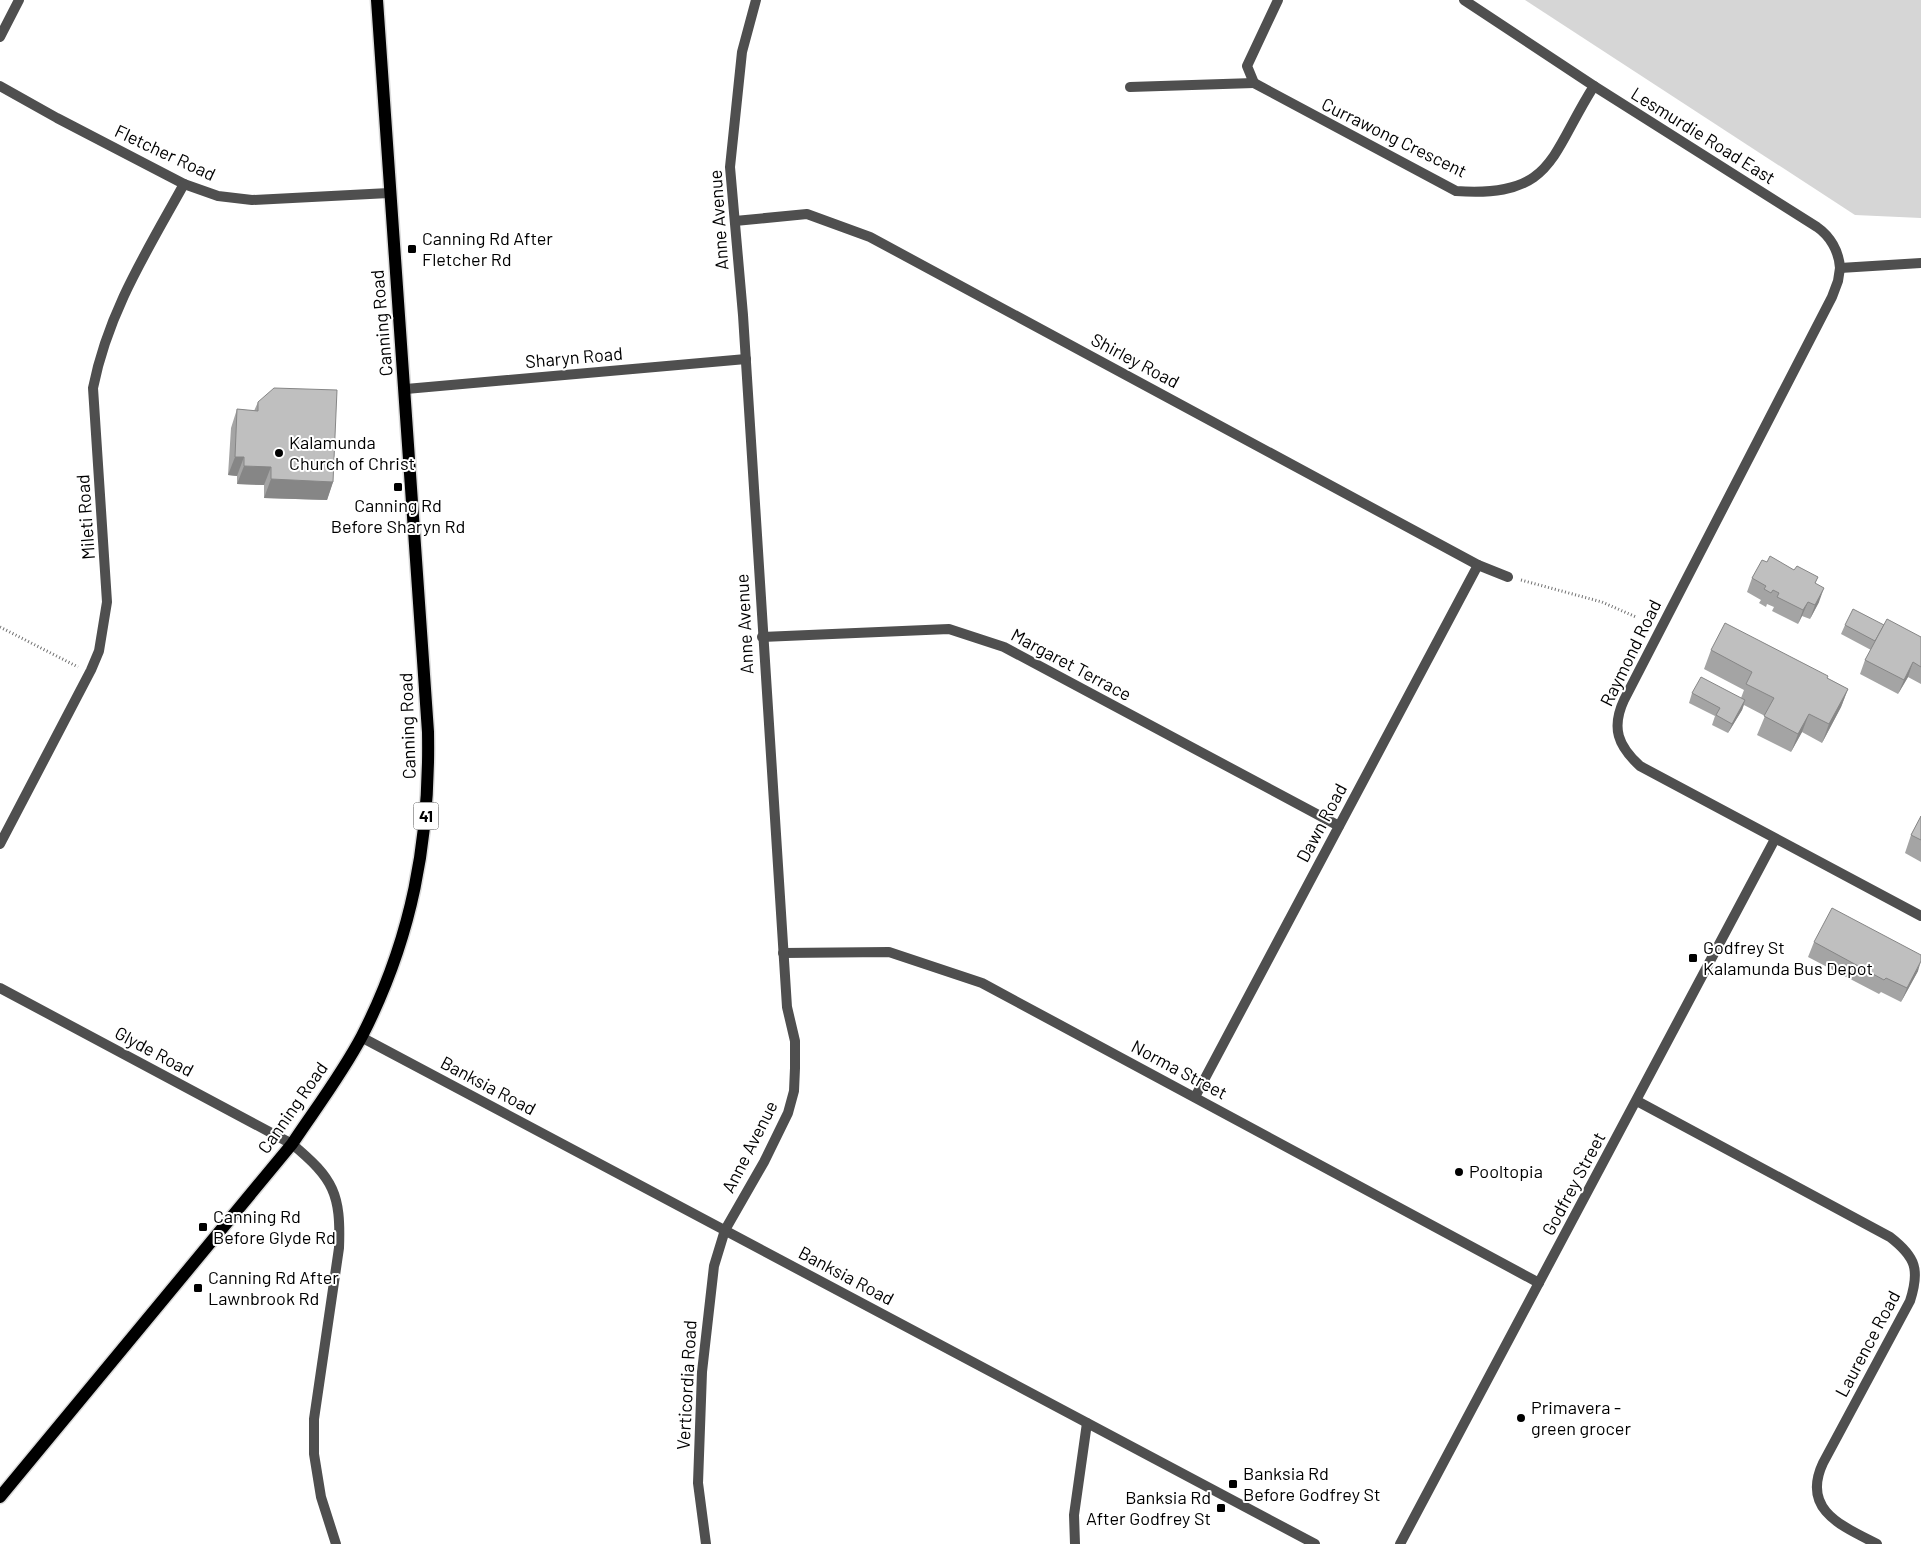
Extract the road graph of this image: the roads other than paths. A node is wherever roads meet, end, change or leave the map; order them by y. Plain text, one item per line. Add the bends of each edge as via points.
1 (19, 0) edge
2 (377, 0) edge
3 (756, 0) edge
4 (1278, 0) edge
5 (1464, 0) edge
6 (0, 37) edge
7 (1254, 83) junction
8 (0, 86) edge
9 (1594, 86) junction
10 (1130, 87) dead end
11 (184, 184) junction
12 (389, 193) junction
13 (735, 220) junction
14 (1921, 263) edge
15 (1840, 268) junction
16 (746, 359) junction
17 (406, 389) junction
18 (1478, 565) junction
19 (1508, 577) road end
20 (762, 637) junction
21 (1339, 826) junction
22 (1776, 839) junction
23 (0, 844) edge
24 (1921, 916) edge
25 (783, 953) junction
26 (0, 988) edge
27 (361, 1037) junction
28 (1195, 1097) junction
29 (1637, 1101) junction
30 (292, 1144) junction
31 (725, 1230) junction
32 (1539, 1283) junction
33 (1087, 1423) junction
34 (0, 1497) edge
35 (336, 1544) edge
36 (706, 1544) edge
37 (1075, 1544) edge
38 (1315, 1544) edge
39 (1400, 1544) edge
40 (1877, 1544) edge

1 - 6 street
2 - 12 main road, Canning Road / 41
3 - 13 street, Anne Avenue via 742,52 731,158
4 - 7 street via 1247,66
5 - 9 street, Lesmurdie Road East
7 - 9 street, Currawong Crescent via 1456,191 1483,193 1510,190 1533,180 1551,163
7 - 10 street, Currawong Crescent
8 - 11 street, Fletcher Road
9 - 15 street, Lesmurdie Road East via 1817,226 1833,244
11 - 12 street, Fletcher Road via 218,196 252,200
11 - 23 street, Mileti Road via 111,321 93,388 107,602 99,650
12 - 17 main road, Canning Road / 41
13 - 16 street, Anne Avenue
13 - 18 street, Shirley Road via 807,214 870,237
14 - 15 street
15 - 22 street, Raymond Road via 1832,297 1616,718 1625,751 1640,766
16 - 17 street, Sharyn Road
16 - 20 street, Anne Avenue
17 - 27 main road, Canning Road / 41 via 428,732 427,801 410,914 384,988
18 - 19 street, Shirley Road
18 - 21 street, Dawn Road
20 - 21 street, Margaret Terrace via 949,629 1004,647
20 - 25 street, Anne Avenue
21 - 28 street, Dawn Road
22 - 24 street, Raymond Road
22 - 29 street, Godfrey Street
25 - 28 street, Norma Street via 889,952 982,983
25 - 31 street, Anne Avenue via 787,1007 795,1041 794,1091 778,1135
26 - 30 street, Glyde Road
27 - 30 main road, Canning Road / 41
27 - 31 street, Banksia Road
28 - 32 street, Norma Street
29 - 32 street, Godfrey Street
29 - 40 street, Laurence Road via 1890,1237 1912,1258 1916,1283 1910,1301 1823,1463 1817,1485 1825,1511 1841,1525
30 - 34 main road, Canning Road / 41
30 - 35 street, Glyde Road via 322,1171 330,1183 340,1220 314,1428 314,1454 321,1497
31 - 33 street, Banksia Road
31 - 36 street, Verticordia Road via 714,1266 702,1372 698,1483
32 - 39 street, Godfrey Street
33 - 37 street via 1074,1515
33 - 38 street, Banksia Road

